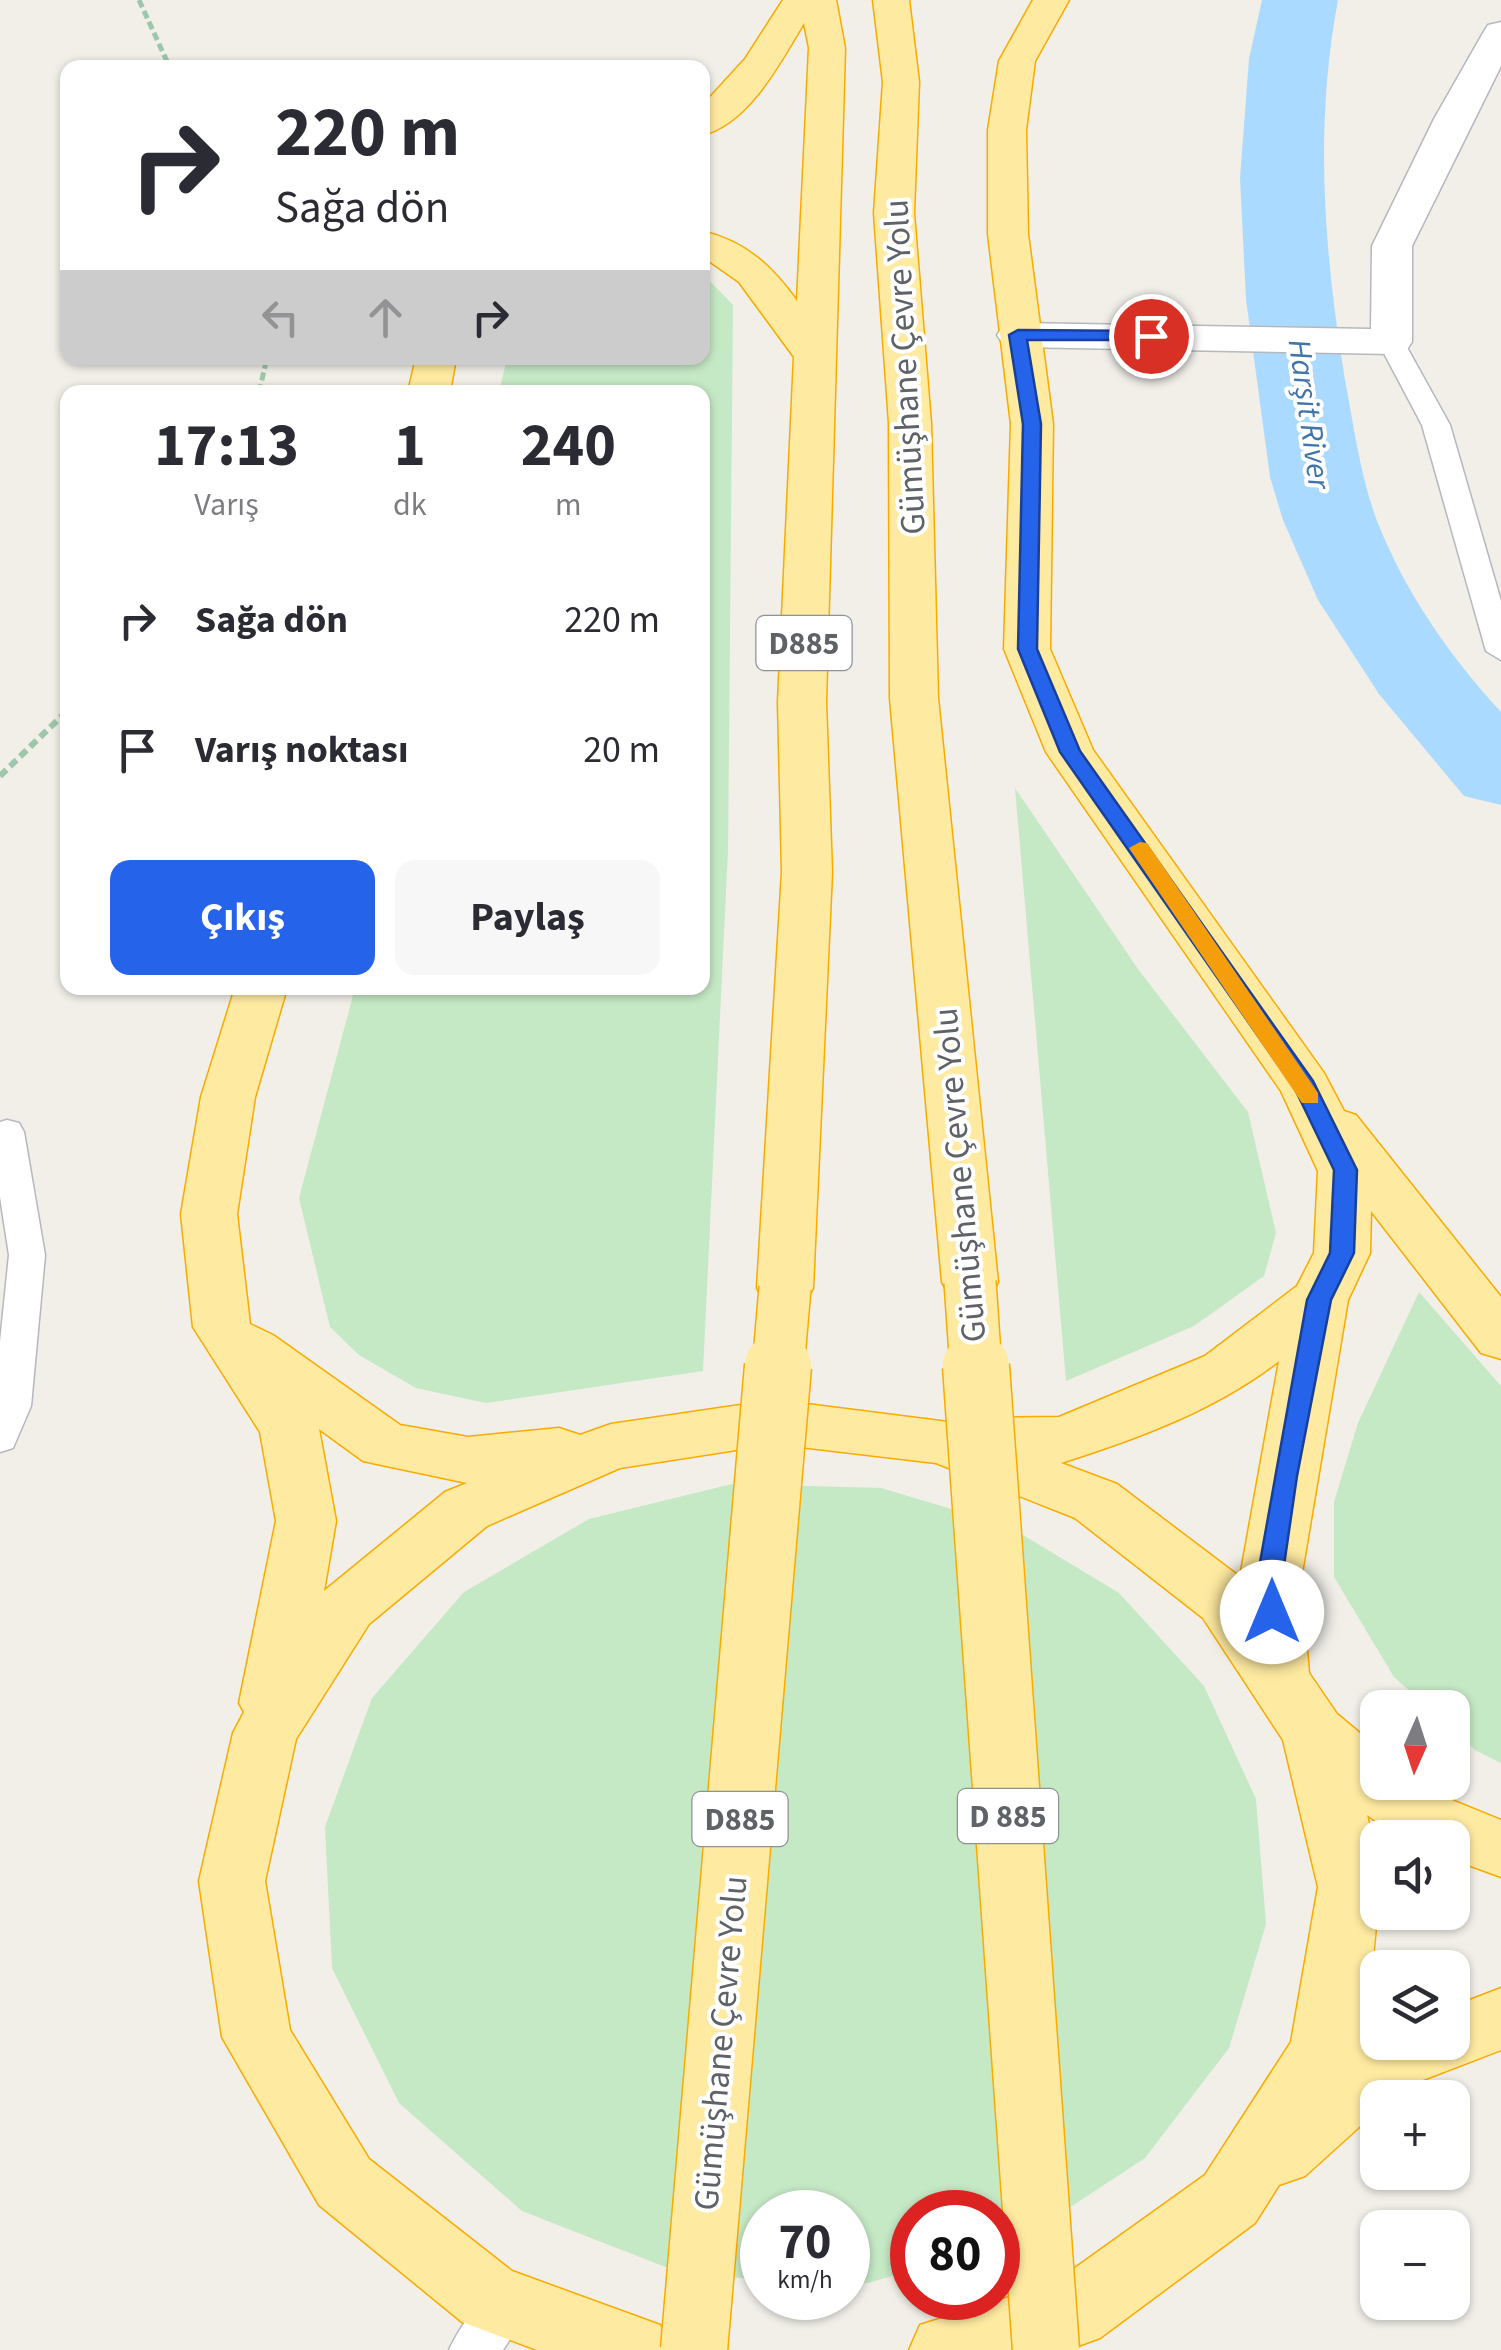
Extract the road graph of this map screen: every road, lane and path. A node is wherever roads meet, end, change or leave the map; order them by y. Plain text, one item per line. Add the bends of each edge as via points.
1 (140, 0) edge
2 (801, 0) edge
3 (818, 0) edge
4 (891, 0) edge
5 (1051, 0) edge
6 (1501, 33) edge
7 (166, 60) edge
8 (710, 119) edge
9 (710, 244) edge
10 (1018, 335) junction
11 (1391, 342) junction
12 (816, 358) junction
13 (1501, 651) edge
14 (60, 718) edge
15 (0, 776) edge
16 (259, 995) edge
17 (1305, 1086) junction
18 (7, 1132) dead end
19 (1319, 1300) junction
20 (222, 1327) junction
21 (1501, 1338) edge
22 (0, 1438) edge
23 (942, 1441) junction
24 (610, 1446) junction
25 (1278, 1680) junction
26 (1314, 1732) junction
27 (265, 1734) junction
28 (1501, 1850) edge
29 (1501, 2020) edge
30 (1470, 2031) edge
31 (1393, 2060) edge
32 (1230, 2199) junction
33 (492, 2328) edge
34 (634, 2350) edge
35 (694, 2350) edge
36 (946, 2350) edge
37 (1046, 2350) edge

1 - 7 path
2 - 8 highway via 753,72
3 - 12 highway, Gümüşhane Çevre Yolu / D885 via 828,48
4 - 37 highway, Gümüşhane Çevre Yolu / D 885, bridge via 902,82 894,213 910,423 914,698 970,1282
5 - 10 highway via 1017,61 1007,130
6 - 11 street via 1392,246
9 - 12 highway via 750,269
10 - 11 street
10 - 17 highway via 1032,424 1027,649 1070,752
11 - 13 lane via 1436,426
12 - 35 highway, Gümüşhane Çevre Yolu / D885, bridge via 802,702 807,872 785,1288
14 - 15 path
16 - 20 highway via 228,1096 209,1214
17 - 19 highway via 1345,1170 1342,1253
17 - 21 highway
18 - 22 lane via 27,1254 12,1406
19 - 23 highway via 1226,1371 1096,1428 1061,1440
19 - 25 highway via 1270,1579
20 - 24 highway via 384,1445 468,1460
20 - 27 highway via 288,1428 306,1521
23 - 24 highway via 775,1422
23 - 25 highway via 1096,1501 1225,1600
24 - 27 highway via 466,1509 346,1606
25 - 26 highway
26 - 28 highway via 1409,1812
26 - 32 highway via 1351,1888 1324,2050
27 - 33 highway via 232,1882 257,2037 344,2182 488,2297
29 - 30 highway
31 - 32 highway via 1377,2066
32 - 36 highway via 1074,2312
33 - 34 highway

